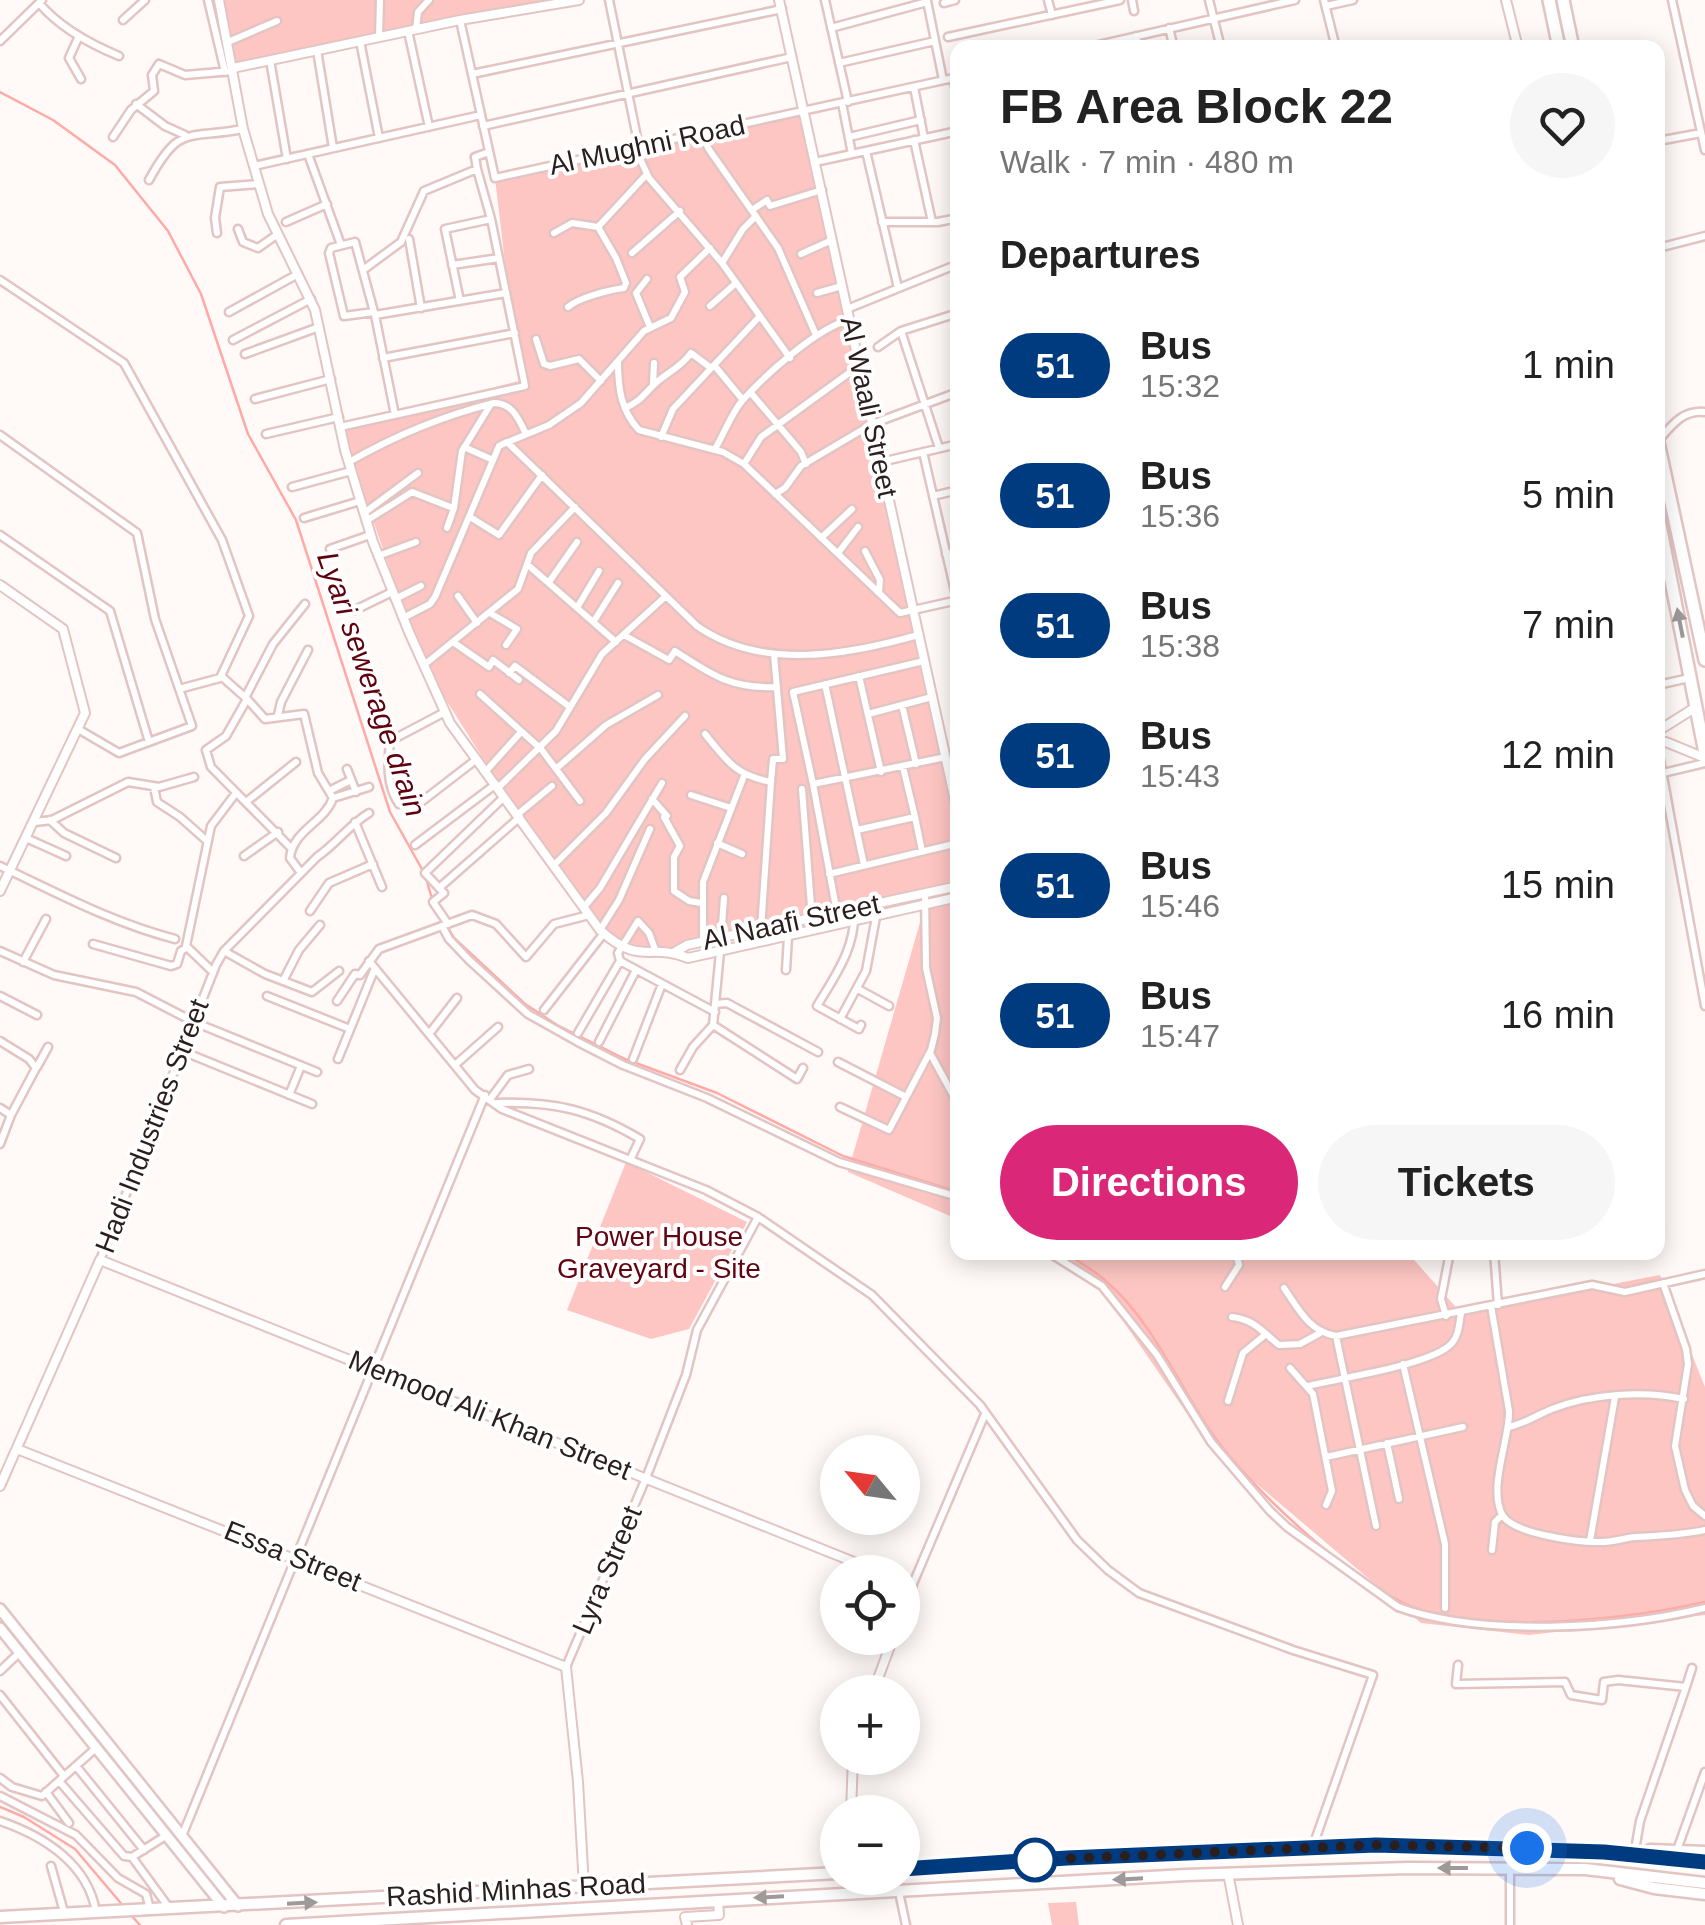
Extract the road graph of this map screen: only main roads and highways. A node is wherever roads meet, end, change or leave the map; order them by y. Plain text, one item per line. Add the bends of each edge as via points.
1 (1549, 0) edge
2 (1563, 0) edge
3 (1558, 40) edge
4 (1571, 40) edge
5 (1665, 470) edge
6 (1665, 566) edge
7 (1699, 608) edge
8 (1705, 660) edge
9 (1705, 758) edge
10 (0, 1609) edge
11 (0, 1628) edge
12 (1604, 1852) junction
13 (1705, 1852) edge
14 (1705, 1862) edge
15 (920, 1868) edge
16 (1585, 1870) junction
17 (820, 1874) edge
18 (1705, 1884) edge
19 (528, 1890) junction
20 (471, 1893) junction
21 (1705, 1894) edge
22 (238, 1906) junction
23 (224, 1907) junction
24 (529, 1911) junction
25 (470, 1914) junction
26 (0, 1917) edge
27 (494, 1919) edge
28 (371, 1922) edge
29 (286, 1925) edge

1 - 3 highway
2 - 4 highway
5 - 7 highway
9 -> 6 highway
7 - 8 highway
10 - 22 main road
11 - 23 main road
12 - 13 main road
12 - 14 main road
12 - 15 main road via 1376,1845
16 - 18 main road, Rashid Minhas Road
16 - 21 main road
16 -> 24 main road, Rashid Minhas Road via 1228,1873
17 - 19 main road, Rashid Minhas Road
19 - 20 main road, Rashid Minhas Road
19 - 24 main road via 521,1901
22 -> 20 main road, Rashid Minhas Road
20 - 25 main road via 479,1904
22 - 23 main road, Rashid Minhas Road
23 - 26 main road, Rashid Minhas Road
24 - 27 main road, Rashid Minhas Road
25 - 27 main road, Rashid Minhas Road
25 - 28 main road, Rashid Minhas Road
28 - 29 main road, Rashid Minhas Road

